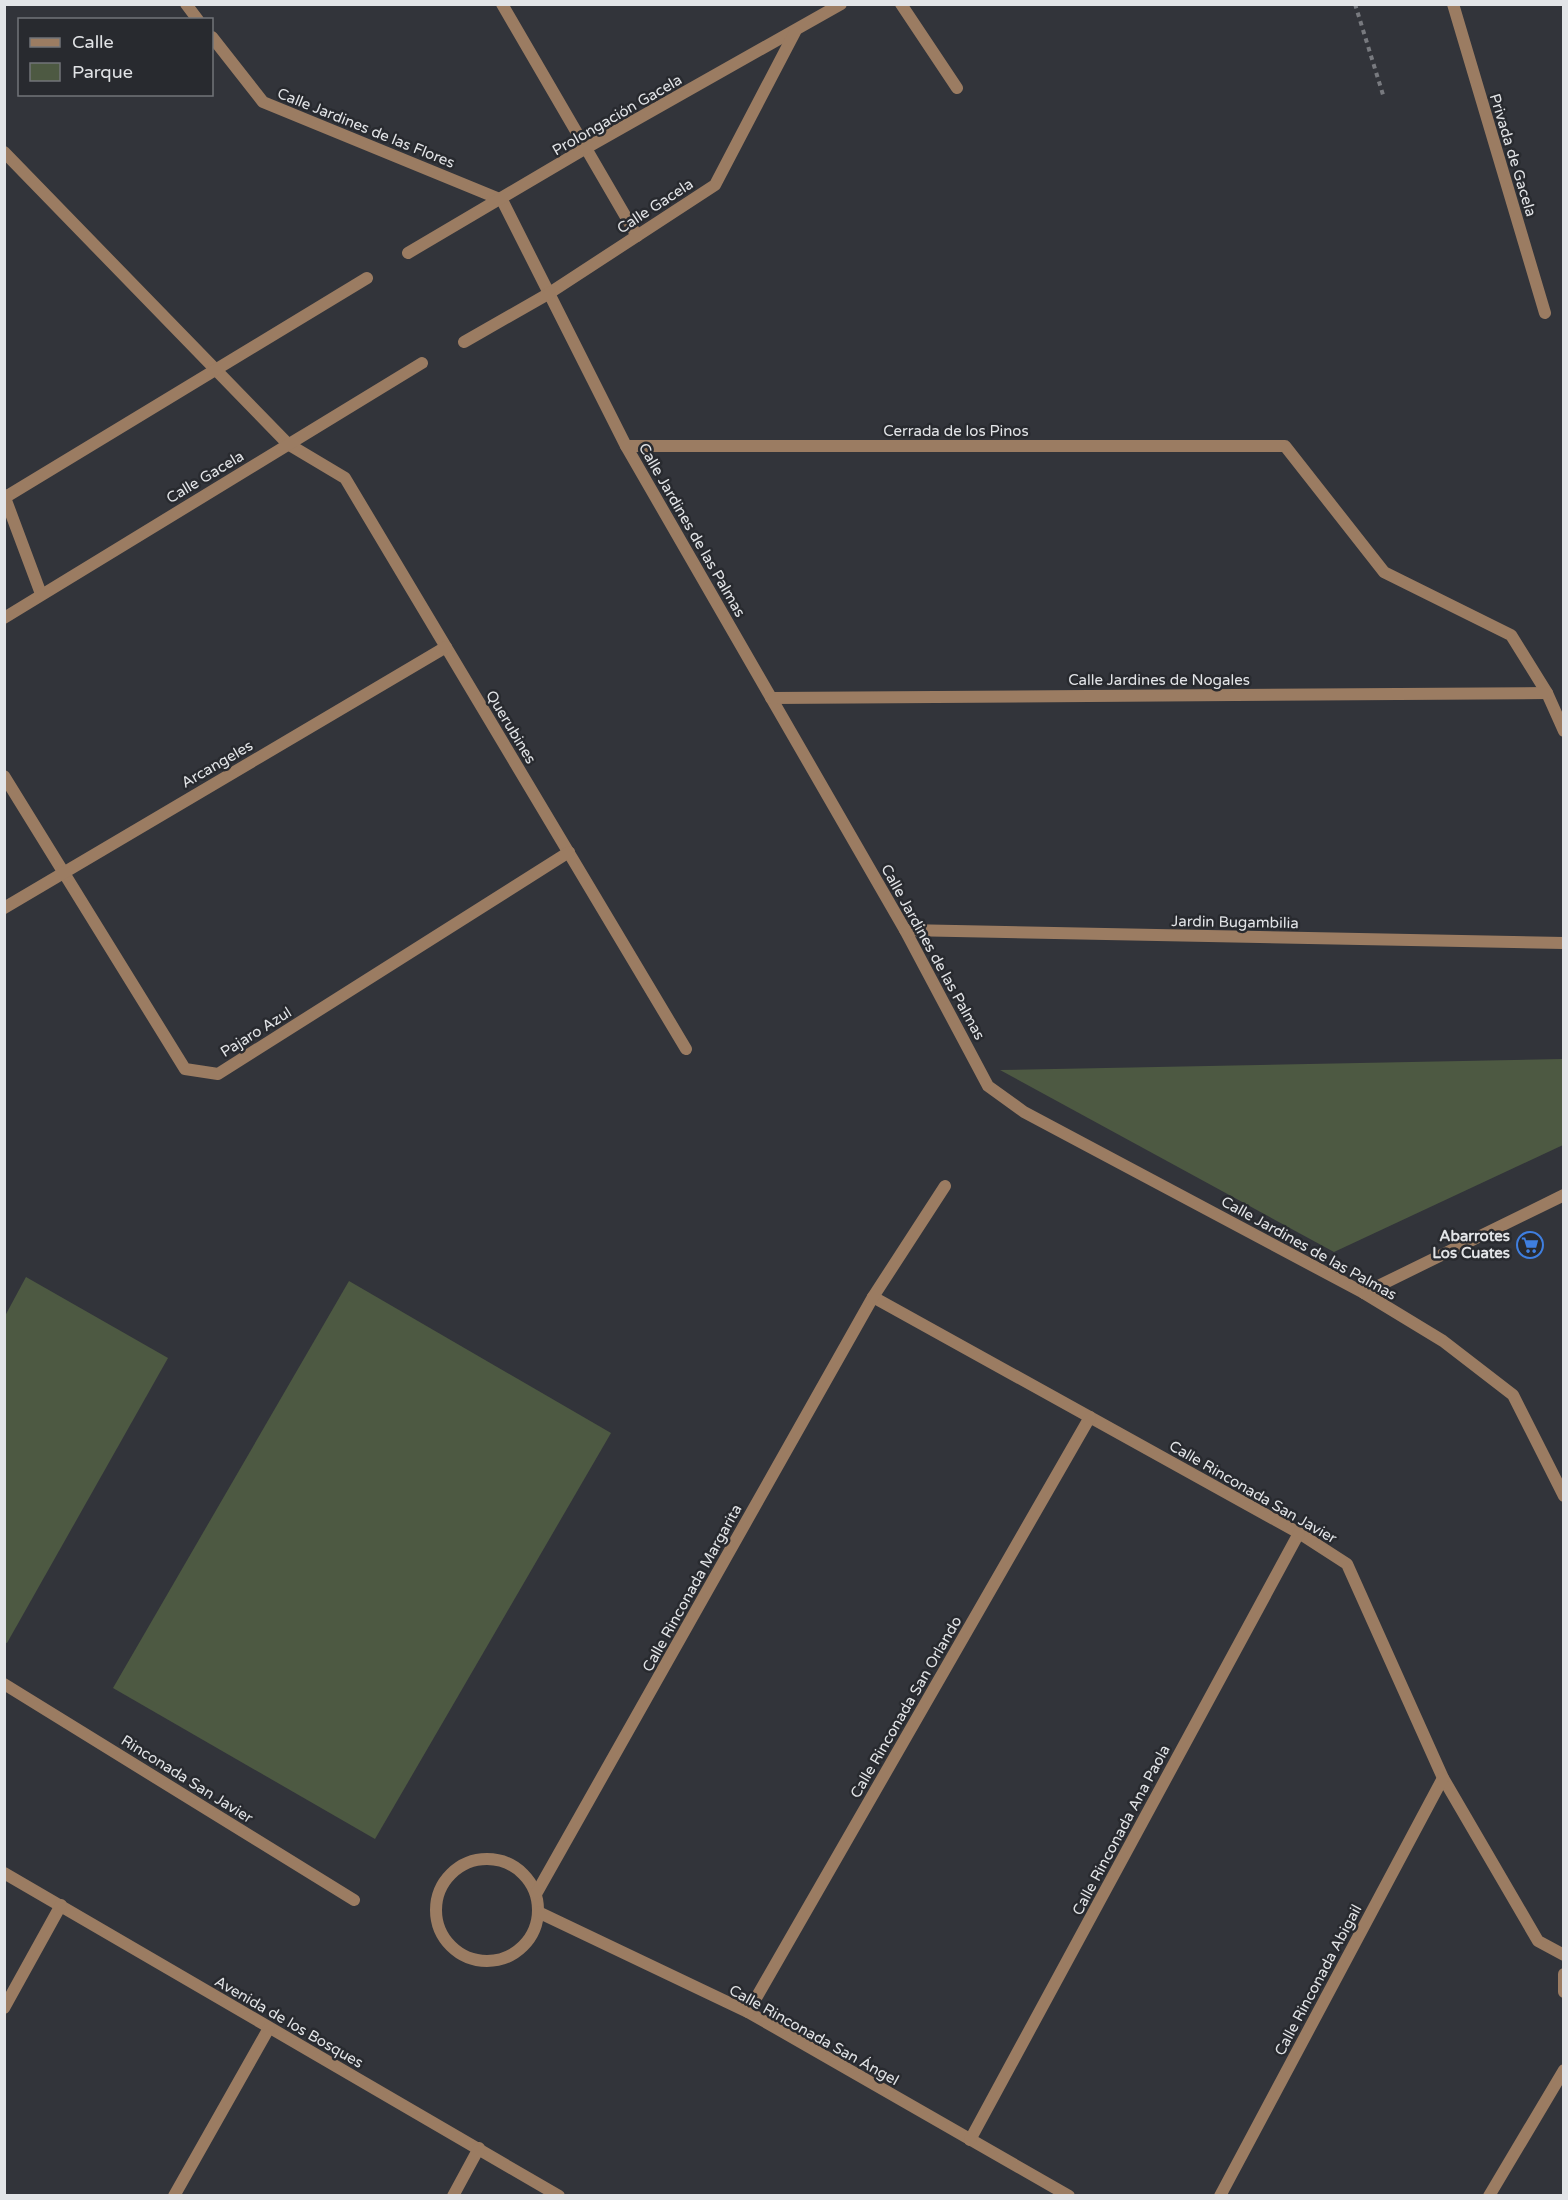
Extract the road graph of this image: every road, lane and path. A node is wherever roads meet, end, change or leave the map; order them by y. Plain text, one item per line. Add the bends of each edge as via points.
1 (186, 4) edge
2 (502, 4) edge
3 (841, 4) edge
4 (901, 4) edge
5 (1355, 4) edge
6 (1452, 4) edge
7 (196, 18) edge
8 (795, 32) junction
9 (213, 38) edge
10 (957, 88) dead end
11 (1384, 98) dead end
12 (586, 148) junction
13 (4, 152) edge
14 (502, 200) junction
15 (637, 236) junction
16 (408, 254) dead end
17 (367, 278) dead end
18 (548, 294) junction
19 (1545, 313) dead end
20 (464, 342) dead end
21 (422, 363) dead end
22 (215, 368) junction
23 (288, 444) junction
24 (626, 446) junction
25 (5, 497) edge
26 (41, 594) junction
27 (4, 618) edge
28 (446, 647) junction
29 (1547, 693) junction
30 (771, 698) junction
31 (1563, 731) edge
32 (4, 776) edge
33 (568, 852) junction
34 (64, 872) junction
35 (4, 908) edge
36 (905, 930) junction
37 (1563, 943) edge
38 (686, 1049) dead end
39 (945, 1186) dead end
40 (1563, 1196) edge
41 (1364, 1293) junction
42 (873, 1297) junction
43 (1090, 1417) junction
44 (1563, 1496) edge
45 (1299, 1533) junction
46 (4, 1684) edge
47 (1443, 1778) junction
48 (4, 1873) edge
49 (536, 1894) junction
50 (354, 1900) dead end
51 (61, 1905) junction
52 (538, 1912) junction
53 (1563, 1955) edge
54 (4, 2008) edge
55 (748, 2012) junction
56 (269, 2028) junction
57 (1563, 2070) edge
58 (970, 2140) junction
59 (479, 2148) junction
60 (174, 2196) edge
61 (453, 2196) edge
62 (560, 2196) edge
63 (1069, 2196) edge
64 (1220, 2196) edge
65 (1489, 2196) edge

1 - 7 street
2 - 12 street
3 - 8 street, Prolongación Gacela
4 - 10 street
5 - 11 path
6 - 19 street, Privada de Gacela
8 - 12 street, Prolongación Gacela
8 - 15 street, Calle Gacela via 715,185
9 - 14 street, Calle Jardines de las Flores via 263,102
12 - 14 street, Prolongación Gacela
12 - 15 street
13 - 22 street, Querubines
14 - 16 street, Prolongación Gacela
14 - 18 street, Calle Jardines de las Palmas
15 - 18 street, Calle Gacela
17 - 22 street
18 - 20 street, Calle Gacela
18 - 24 street, Calle Jardines de las Palmas
21 - 23 street, Calle Gacela
22 - 23 street, Querubines
22 - 25 street
23 - 26 street, Calle Gacela
23 - 28 street, Querubines via 345,478
24 - 29 street, Cerrada de los Pinos via 1285,446 1384,572 1511,635
24 - 30 street, Calle Jardines de las Palmas
25 - 26 street
26 - 27 street, Calle Gacela
28 - 33 street, Querubines
28 - 34 street, Arcangeles
29 - 30 street, Calle Jardines de Nogales
29 - 31 street
30 - 36 street, Calle Jardines de las Palmas
32 - 34 street, Pajaro Azul
33 - 34 street, Pajaro Azul via 218,1074 185,1069
33 - 38 street, Querubines
34 - 35 street, Arcangeles
36 - 37 street, Jardin Bugambilia
36 - 41 street, Calle Jardines de las Palmas via 988,1086 1024,1112
39 - 42 street, Calle Rinconada Margarita
40 - 41 street
41 - 44 street, Calle Jardines de las Palmas via 1443,1341 1513,1395
42 - 43 street, Calle Rinconada San Javier
42 - 49 street, Calle Rinconada Margarita
43 - 45 street, Calle Rinconada San Javier
43 - 55 street, Calle Rinconada San Orlando
45 - 47 street, Calle Rinconada San Javier via 1347,1564
45 - 58 street, Calle Rinconada Ana Paola
46 - 50 street, Rinconada San Javier
47 - 53 street, Calle Rinconada San Javier via 1538,1941
47 - 64 street, Calle Rinconada Abigail
48 - 51 street, Avenida de los Bosques
49 - 52 street
49 - 52 street via 514,1867 482,1859 450,1874 435,1905 445,1941 474,1960 492,1961 524,1946
51 - 54 street
51 - 56 street, Avenida de los Bosques
52 - 55 street, Calle Rinconada San Ángel
55 - 58 street, Calle Rinconada San Ángel
56 - 59 street, Avenida de los Bosques
56 - 60 street
57 - 65 street
58 - 63 street, Calle Rinconada San Ángel
59 - 61 street
59 - 62 street, Avenida de los Bosques

